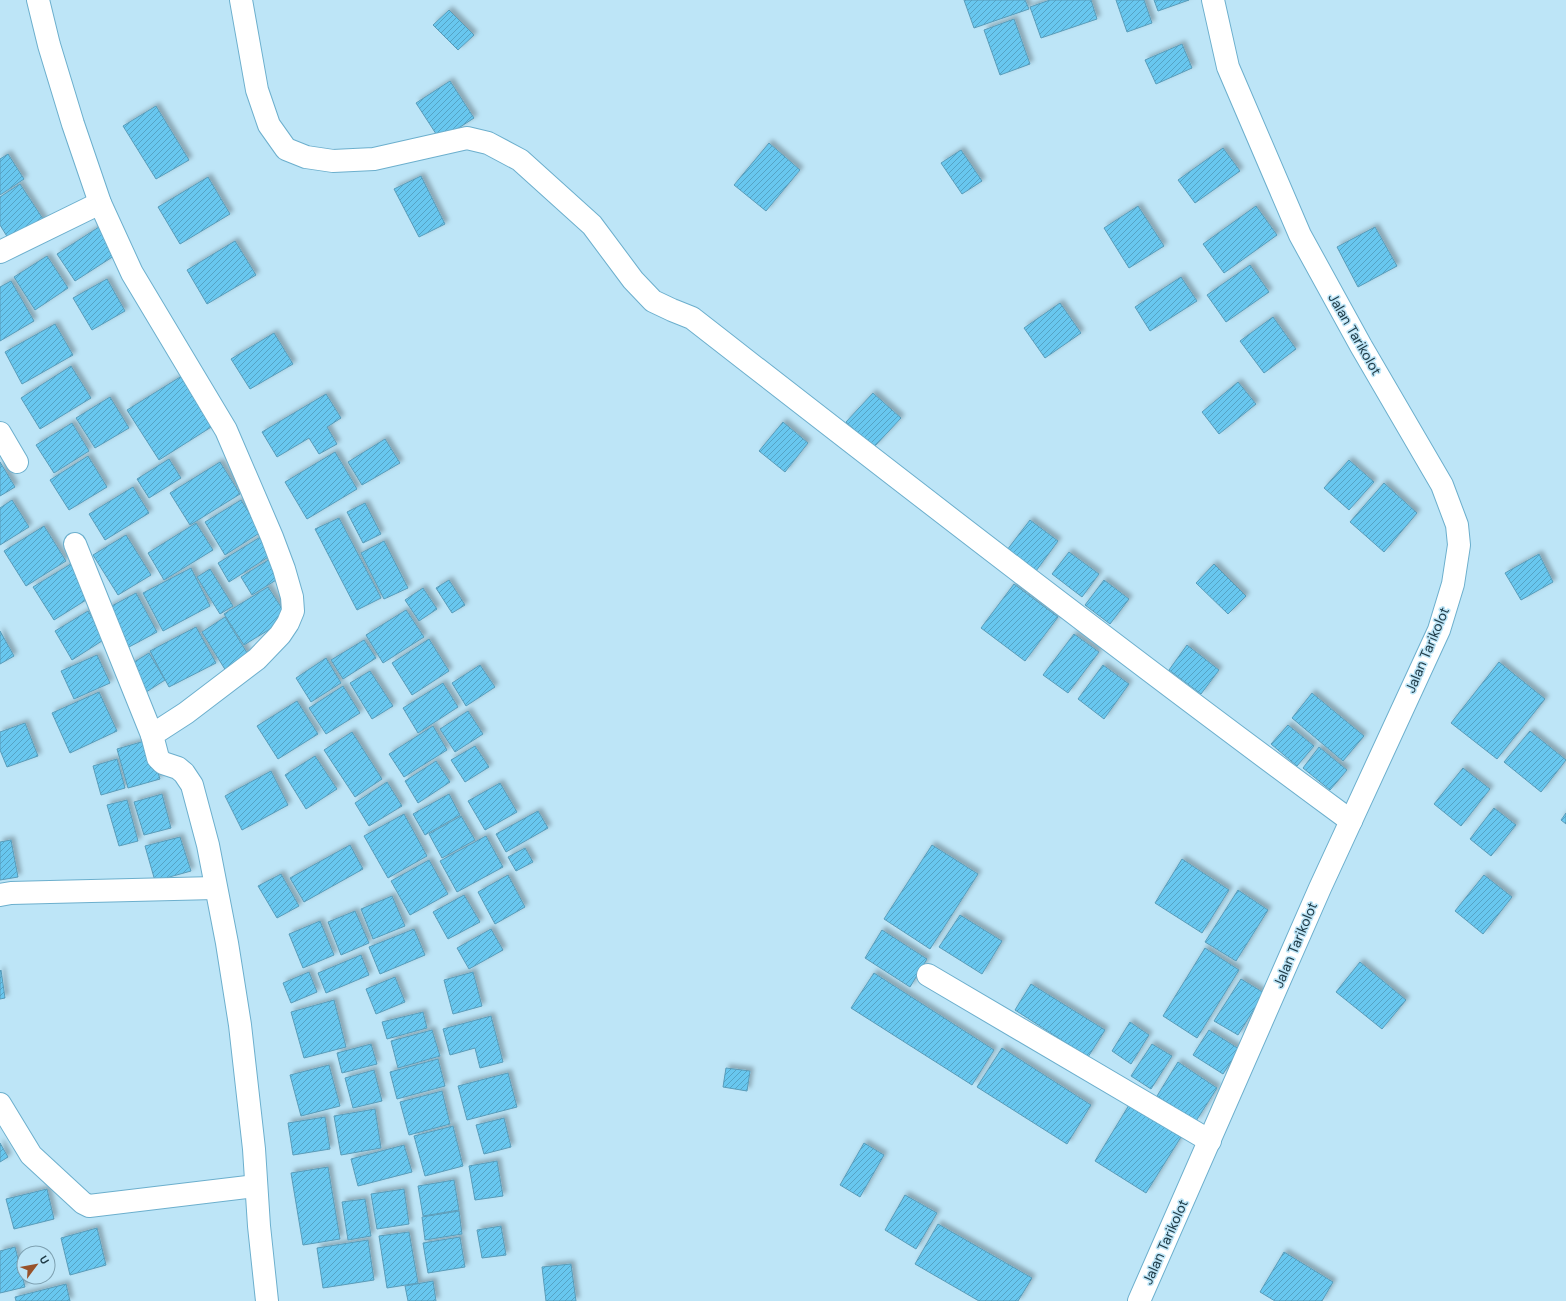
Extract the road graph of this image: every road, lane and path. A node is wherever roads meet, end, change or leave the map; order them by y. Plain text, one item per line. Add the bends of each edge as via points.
1 (38, 0) edge
2 (241, 0) edge
3 (1213, 0) edge
4 (100, 203) junction
5 (0, 252) edge
6 (0, 432) edge
7 (17, 462) dead end
8 (75, 544) dead end
9 (152, 735) junction
10 (1351, 821) junction
11 (215, 888) junction
12 (0, 895) edge
13 (928, 975) dead end
14 (0, 1104) edge
15 (1210, 1142) junction
16 (256, 1186) junction
17 (267, 1301) edge
18 (1139, 1301) edge

1 - 4 street via 73,124
2 - 10 street via 257,90 269,125 286,149 306,157 333,161 374,159 467,138 488,143 520,160 592,225 633,280 653,301 692,318 1240,740
3 - 10 street, Jalan Tarikolot via 1228,67 1300,235 1360,346 1438,478 1457,525 1459,545 1453,584 1439,630
4 - 5 street
4 - 9 street via 132,273 226,430 274,544 292,598 293,611 288,623 257,659 186,713
6 - 7 street
8 - 9 street
9 - 11 street via 158,758 178,768 192,785 208,845
10 - 15 street, Jalan Tarikolot
11 - 12 street
11 - 16 street via 240,1025
13 - 15 street
14 - 16 street via 31,1155 89,1206
15 - 18 street, Jalan Tarikolot
16 - 17 street

